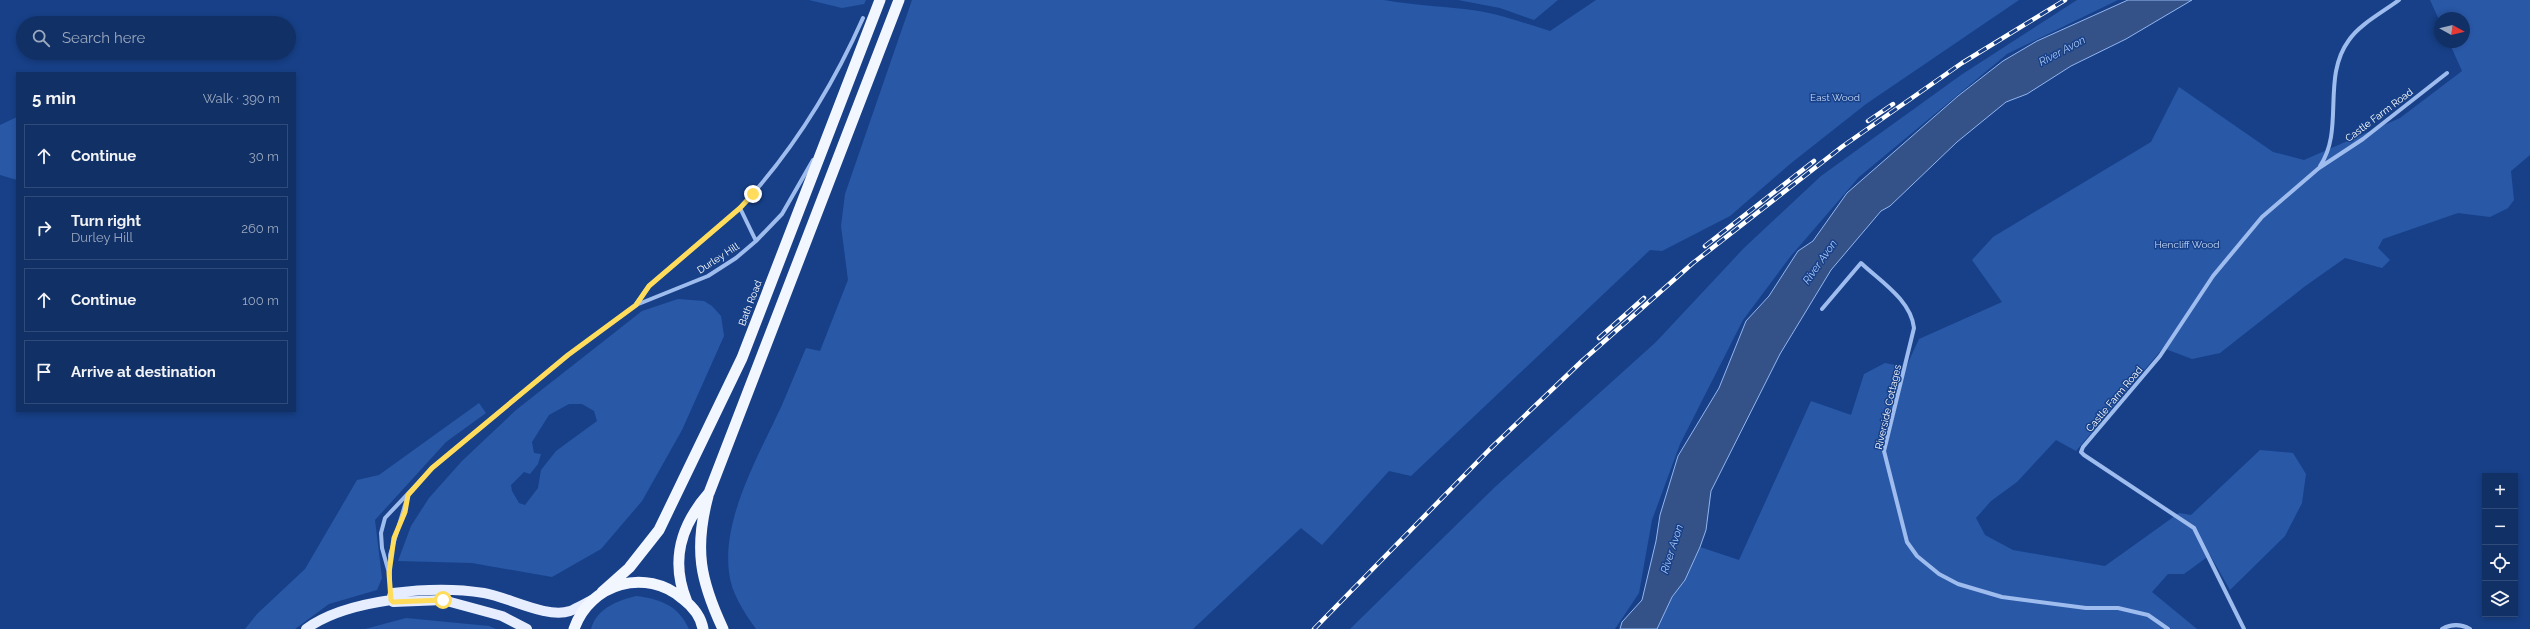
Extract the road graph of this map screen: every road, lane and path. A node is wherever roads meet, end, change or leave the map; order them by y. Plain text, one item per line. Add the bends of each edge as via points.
1 (880, 0) edge
2 (899, 0) edge
3 (2399, 0) edge
4 (863, 18) dead end
5 (2448, 73) dead end
6 (830, 127) junction
7 (2319, 168) junction
8 (740, 208) junction
9 (756, 241) junction
10 (636, 305) junction
11 (1822, 309) dead end
12 (709, 493) junction
13 (408, 495) junction
14 (389, 573) junction
15 (602, 592) junction
16 (391, 600) junction
17 (592, 600) junction
18 (687, 602) junction
19 (703, 627) edge
20 (306, 629) edge
21 (527, 629) edge
22 (574, 629) edge
23 (723, 629) edge
24 (2168, 629) edge
25 (2244, 629) edge
26 (2442, 629) edge
27 (2470, 629) edge

1 - 6 highway, Bath Road
2 - 12 highway
3 - 7 street, Castle Farm Road via 2349,40 2339,58 2335,75 2332,134 2326,157
4 - 8 street via 842,66 821,103
5 - 7 street, Castle Farm Road via 2363,139
6 - 9 street, Durley Hill via 782,214
6 - 15 highway, Bath Road via 742,358 674,502 659,530 643,552 630,568
7 - 25 street, Castle Farm Road via 2262,217 2213,276 2160,356 2081,452 2194,528
8 - 9 street
8 - 10 street via 649,286
9 - 10 street, Durley Hill via 708,276
10 - 13 street, Durley Hill via 568,355 432,468
11 - 24 street, Riverside Cottages via 1861,263 1903,303 1913,319 1914,328 1884,451 1907,542 1917,556 1939,574 1965,586 2002,597 2086,608 2118,608 2148,616
12 - 18 highway via 694,510 678,553 679,580
12 - 23 highway via 700,540 702,576 708,598
13 - 14 street, Durley Hill via 390,555
13 - 14 street, Durley Hill via 393,507 385,518 381,533
14 - 16 street, Durley Hill
15 - 17 highway, Bath Road
15 - 18 highway via 626,583 648,582 667,588
16 - 17 main road via 393,593 398,592 454,590 508,598 547,612 569,611
16 - 20 main road via 350,609 314,623
16 - 21 main road via 443,600 502,616
17 - 22 highway, Bath Road
18 - 19 highway
26 - 27 street via 2447,626 2463,625

